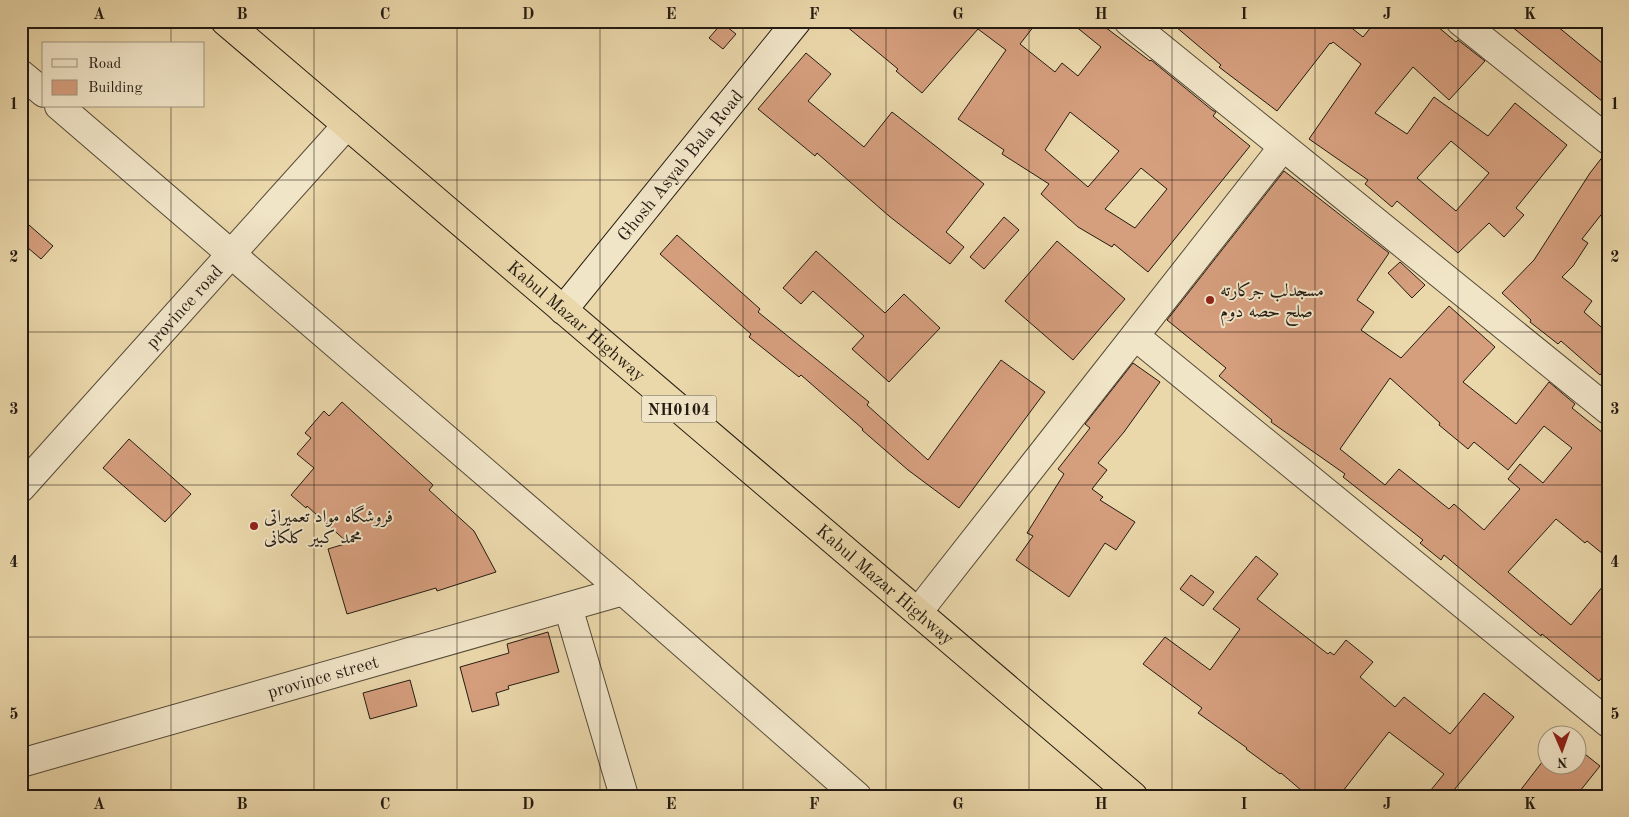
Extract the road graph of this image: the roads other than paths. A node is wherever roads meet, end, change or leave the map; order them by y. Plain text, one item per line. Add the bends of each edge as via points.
1 (225, 21) edge
2 (797, 21) edge
3 (1128, 21) edge
4 (1460, 21) edge
5 (21, 74) edge
6 (42, 91) edge
7 (61, 108) edge
8 (347, 125) junction
9 (1608, 140) edge
10 (1283, 147) junction
11 (232, 254) junction
12 (563, 310) junction
13 (1135, 336) junction
14 (1608, 410) edge
15 (21, 488) edge
16 (623, 590) junction
17 (568, 607) junction
18 (918, 612) junction
19 (1608, 723) edge
20 (21, 763) edge
21 (624, 796) edge
22 (857, 796) edge
23 (1133, 796) edge

1 - 8 highway, Kabul Mazar Highway / NH0104
2 - 12 street, Ghosh Asyab Bala Road
3 - 10 street
4 - 9 street
5 - 6 street
7 - 11 street
8 - 11 street, province road
8 - 12 highway, Kabul Mazar Highway / NH0104
10 - 13 street
10 - 14 street
11 - 15 street, province road
11 - 16 street
12 - 18 highway, Kabul Mazar Highway / NH0104
13 - 18 street
13 - 19 street
16 - 17 street, province street
16 - 22 street
17 - 20 street, province street
17 - 21 street
18 - 23 highway, Kabul Mazar Highway / NH0104

